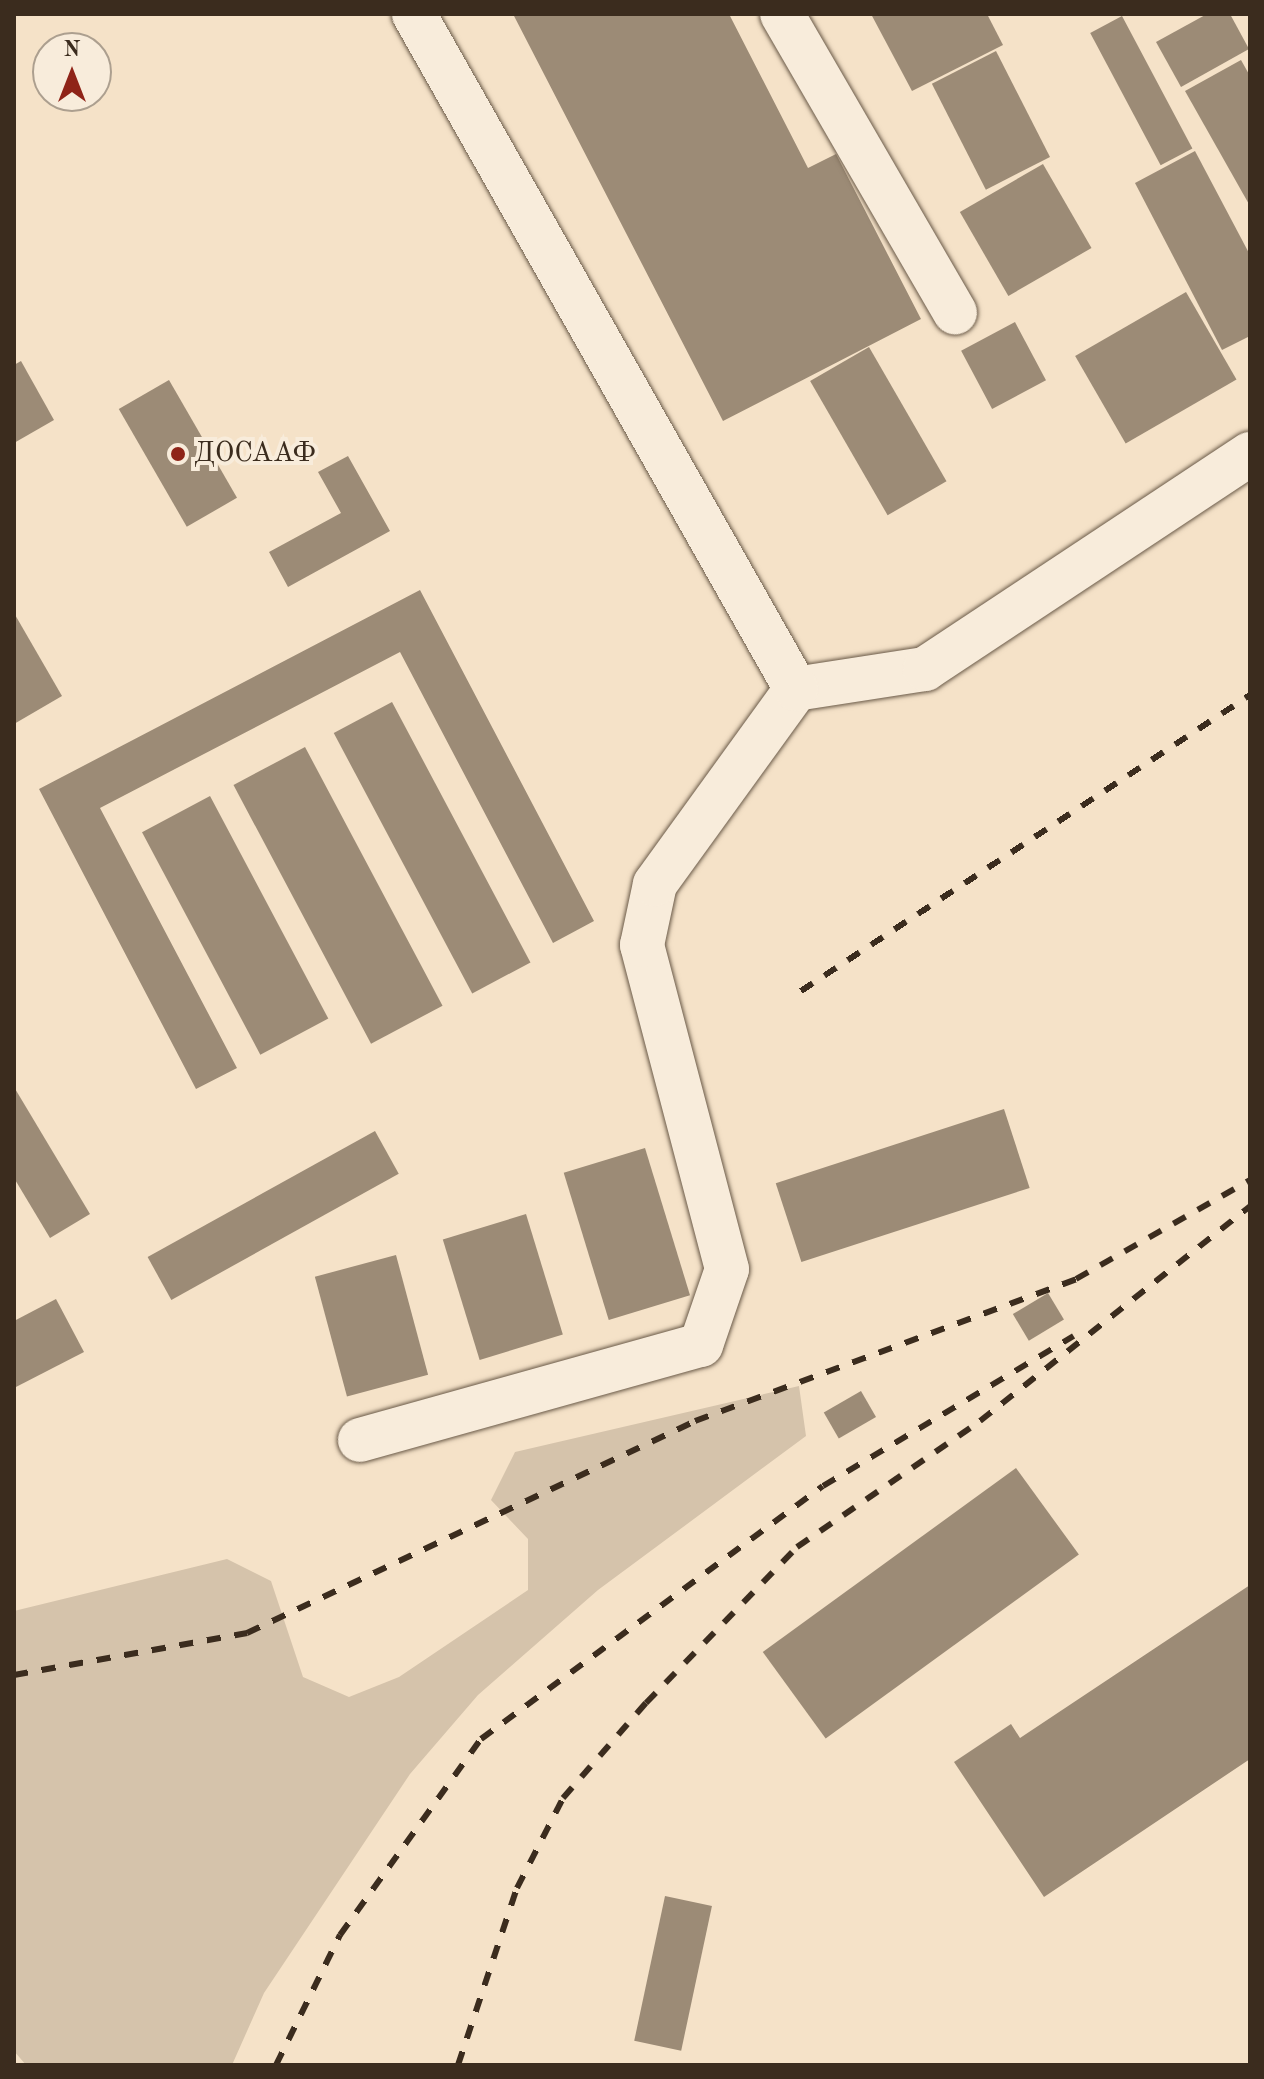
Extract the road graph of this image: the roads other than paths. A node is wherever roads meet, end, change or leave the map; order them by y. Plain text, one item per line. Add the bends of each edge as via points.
1 (414, 14) edge
2 (782, 14) edge
3 (955, 313) dead end
4 (1250, 454) edge
5 (796, 689) junction
6 (360, 1440) dead end

1 - 5 lane
2 - 3 lane
4 - 5 lane via 925,669
5 - 6 lane via 655,884 642,945 727,1269 701,1345

